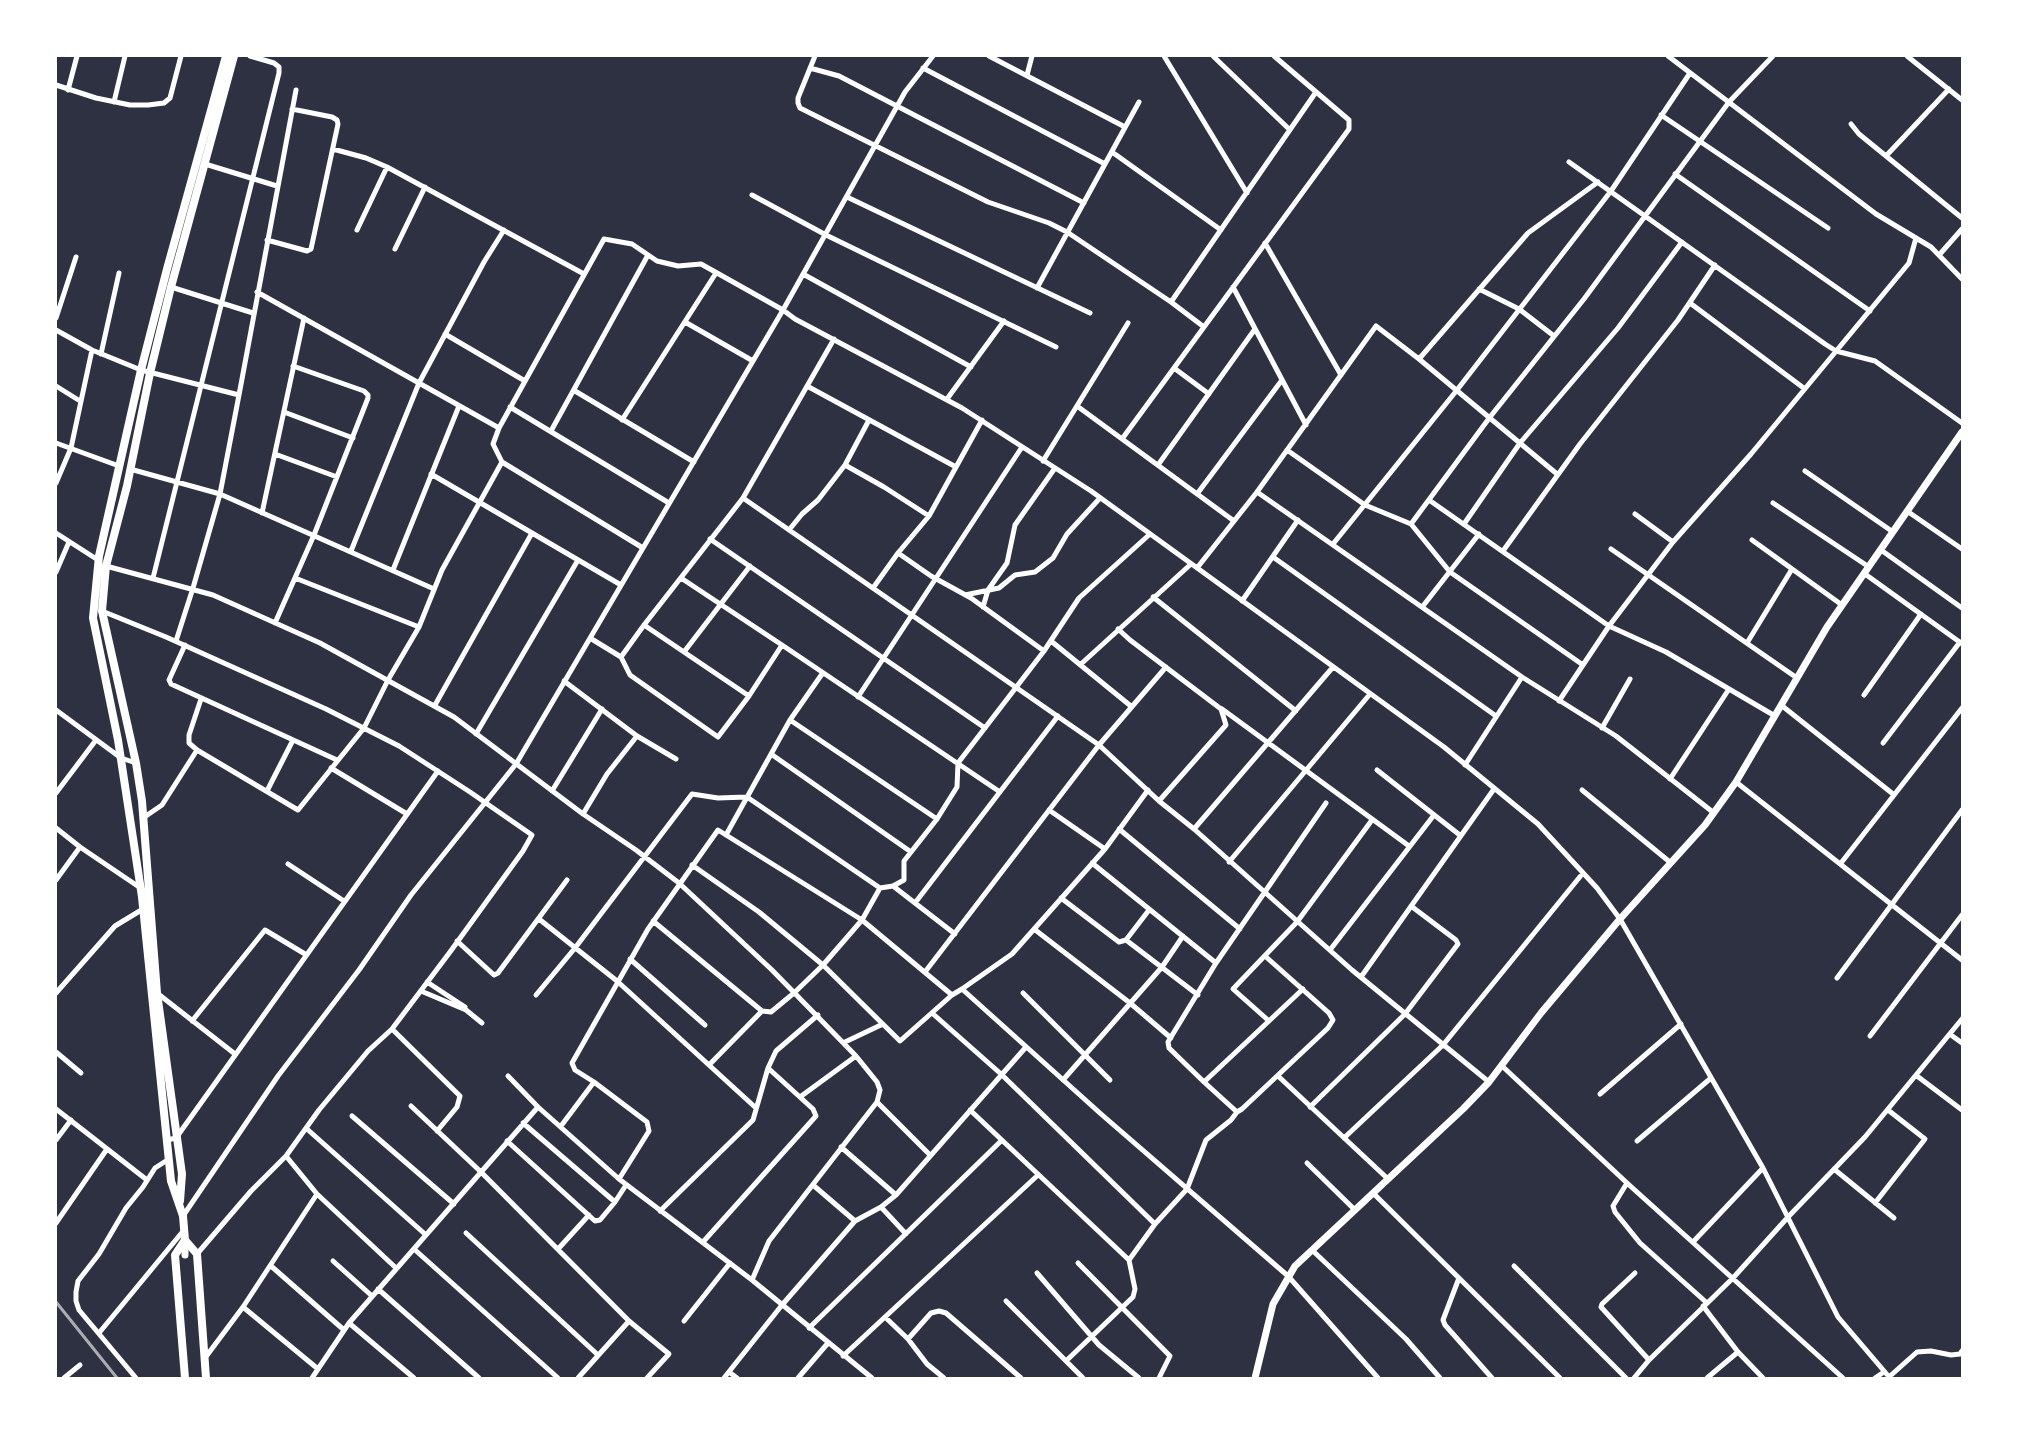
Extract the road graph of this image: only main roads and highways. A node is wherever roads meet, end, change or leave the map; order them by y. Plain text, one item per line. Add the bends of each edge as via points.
1 (226, 56) edge
2 (234, 56) edge
3 (180, 1204) junction
4 (185, 1240) junction
5 (185, 1378) edge
6 (206, 1378) edge

1 - 3 main road via 141,370 98,560 93,610 141,889 171,1181
2 - 3 main road via 150,373 106,566 102,611 136,763 157,993 182,1174
3 - 4 main road
4 - 5 main road via 175,1255
4 - 6 main road via 197,1254

